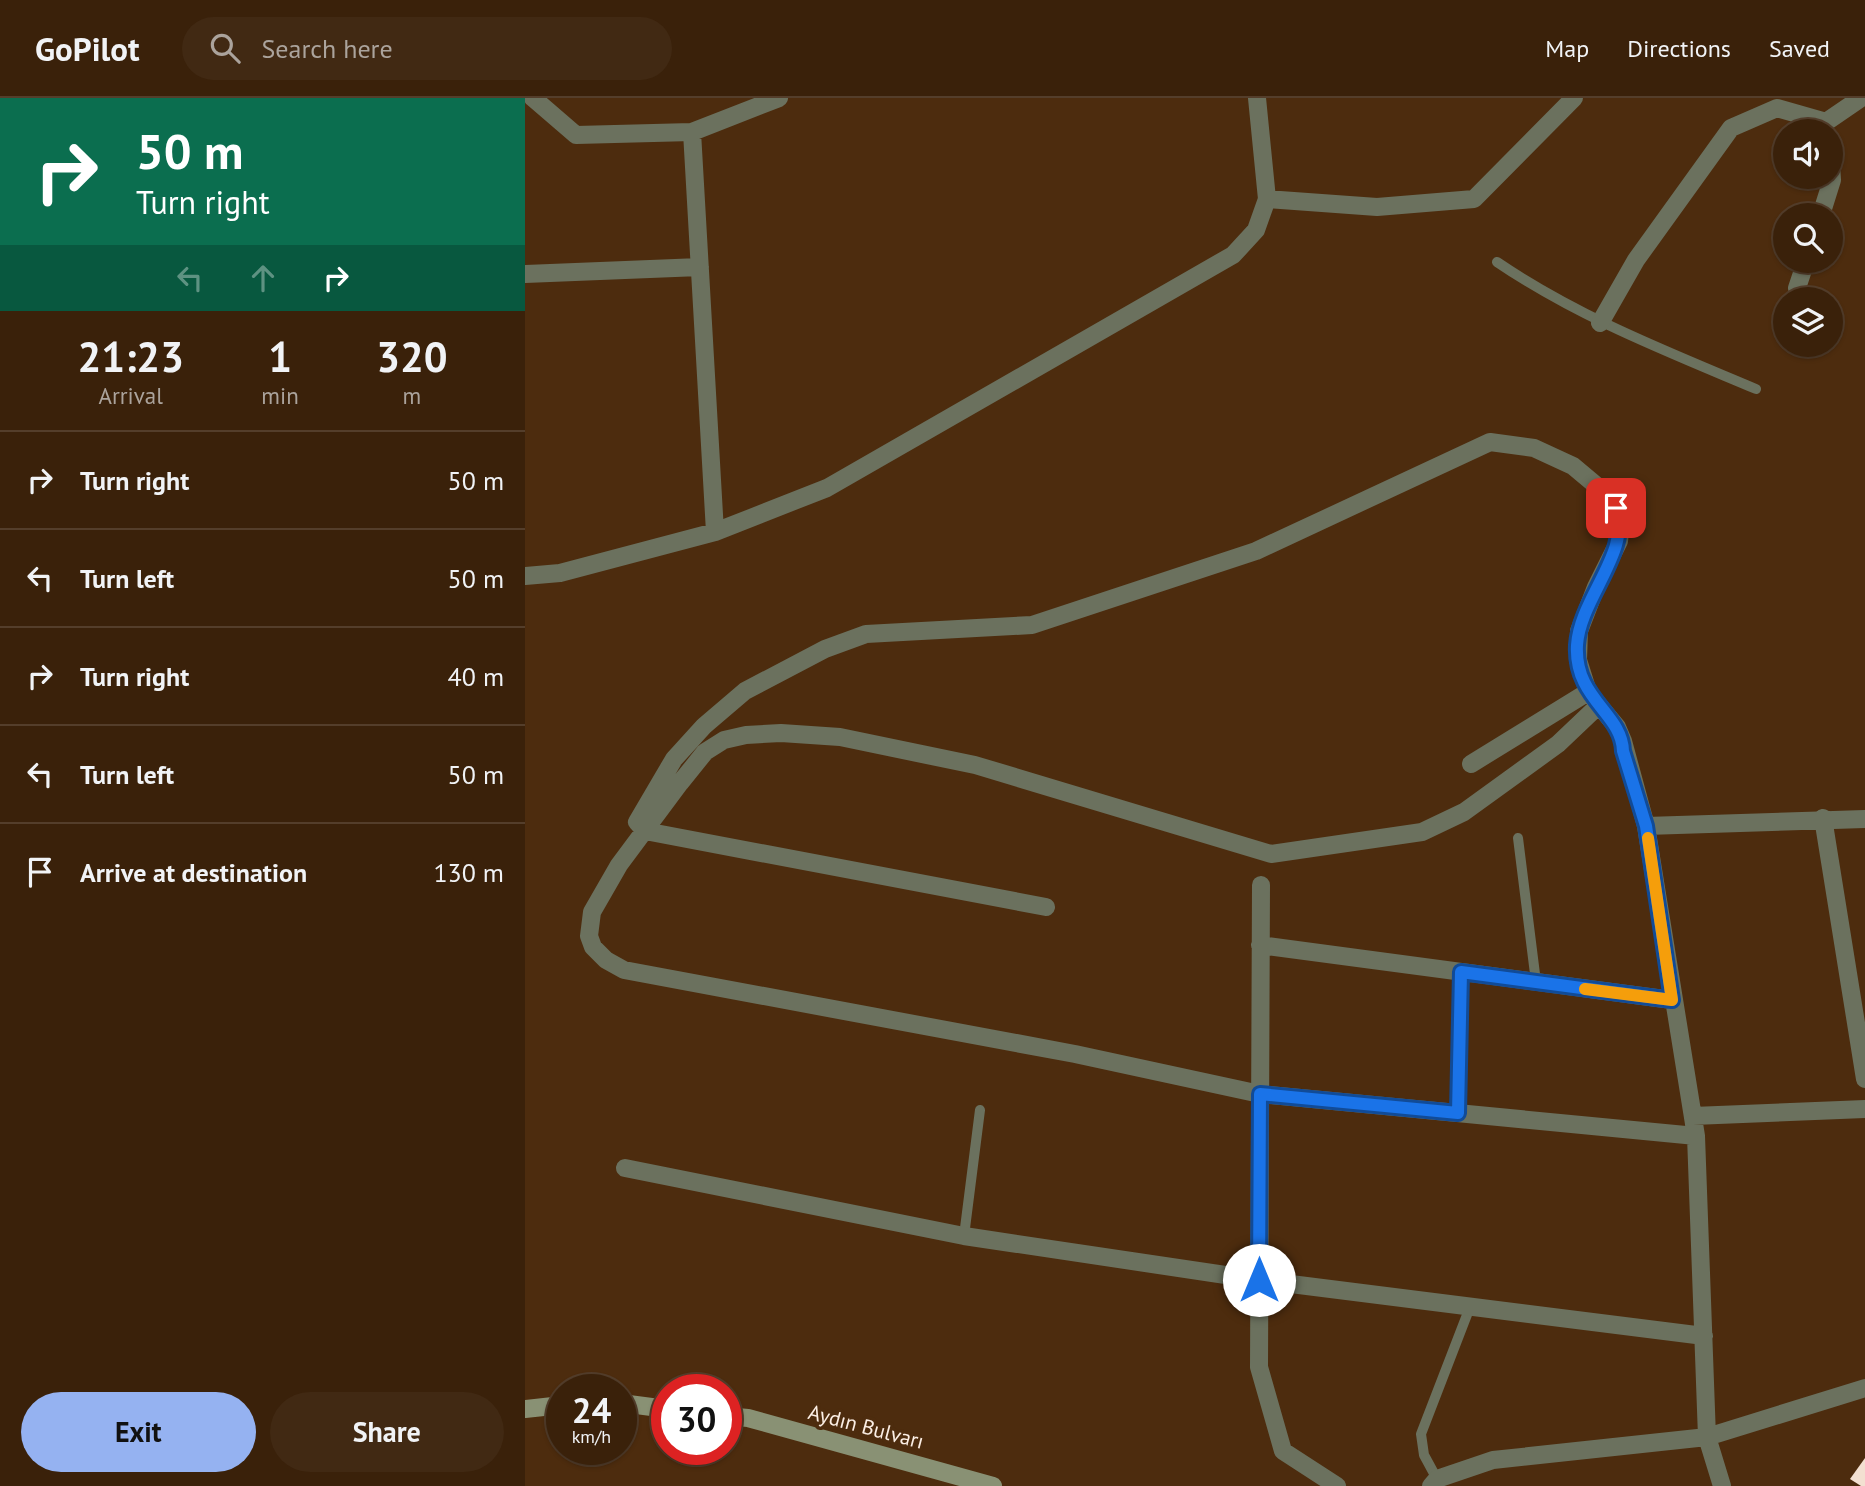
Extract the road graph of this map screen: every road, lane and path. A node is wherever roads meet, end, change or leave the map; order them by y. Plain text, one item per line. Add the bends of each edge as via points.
1 (533, 98) edge
2 (779, 98) edge
3 (1257, 98) edge
4 (1574, 98) edge
5 (1861, 98) edge
6 (1805, 119) edge
7 (1836, 119) edge
8 (692, 132) junction
9 (1267, 199) junction
10 (1497, 262) dead end
11 (700, 267) junction
12 (525, 274) edge
13 (1599, 323) junction
14 (1756, 389) dead end
15 (715, 532) junction
16 (525, 576) edge
17 (1593, 699) junction
18 (1471, 764) dead end
19 (1823, 818) junction
20 (1865, 819) edge
21 (1646, 826) junction
22 (645, 831) junction
23 (1518, 838) dead end
24 (1261, 885) dead end
25 (1046, 907) dead end
26 (1260, 945) junction
27 (1461, 972) junction
28 (1536, 982) junction
29 (1672, 1000) junction
30 (1865, 1079) edge
31 (1260, 1094) junction
32 (1865, 1109) edge
33 (980, 1110) dead end
34 (1458, 1113) junction
35 (1693, 1116) junction
36 (1696, 1136) junction
37 (625, 1168) dead end
38 (964, 1236) junction
39 (1259, 1280) junction
40 (1470, 1307) junction
41 (1704, 1336) junction
42 (1865, 1388) edge
43 (546, 1407) edge
44 (525, 1409) edge
45 (742, 1417) edge
46 (1707, 1437) junction
47 (1434, 1483) edge
48 (993, 1486) edge
49 (1337, 1486) edge
50 (1722, 1486) edge

1 - 8 street via 576,135
2 - 8 street
3 - 9 street
4 - 9 street via 1474,199 1377,207
5 - 7 street
6 - 13 street via 1777,108 1731,128 1636,260
8 - 11 street
9 - 15 street via 1256,230 1233,255 827,488
10 - 13 lane
11 - 12 street
11 - 15 street
13 - 14 lane
15 - 16 street via 560,573
17 - 18 street
17 - 21 street via 1623,741
17 - 22 street via 1558,744 1464,812 1422,832 1271,854 975,765 840,737 781,733 724,740 705,752
17 - 22 street via 1578,660 1579,631 1619,541 1621,523 1616,508 1589,478 1556,457 1490,442 1256,551 1032,625 866,634 825,649 745,691 704,726 674,759 638,816 638,827
19 - 20 street
19 - 21 street
19 - 30 street
21 - 29 street
22 - 25 street
22 - 31 street via 592,912 589,936 593,947 624,970 1075,1054
23 - 28 lane
24 - 26 street
26 - 27 street
26 - 31 street
27 - 28 street
27 - 34 lane
28 - 29 street
29 - 35 street
31 - 34 street
31 - 39 street
32 - 35 street
33 - 38 lane
34 - 36 street
35 - 36 street
36 - 41 street
37 - 38 street
38 - 39 street
39 - 40 street
39 - 49 street via 1259,1367 1283,1451
40 - 41 street
40 - 47 lane via 1421,1434
41 - 46 street
42 - 46 street
43 - 44 main road
45 - 48 main road, Aydın Bulvarı
46 - 47 street via 1493,1460
46 - 50 street

